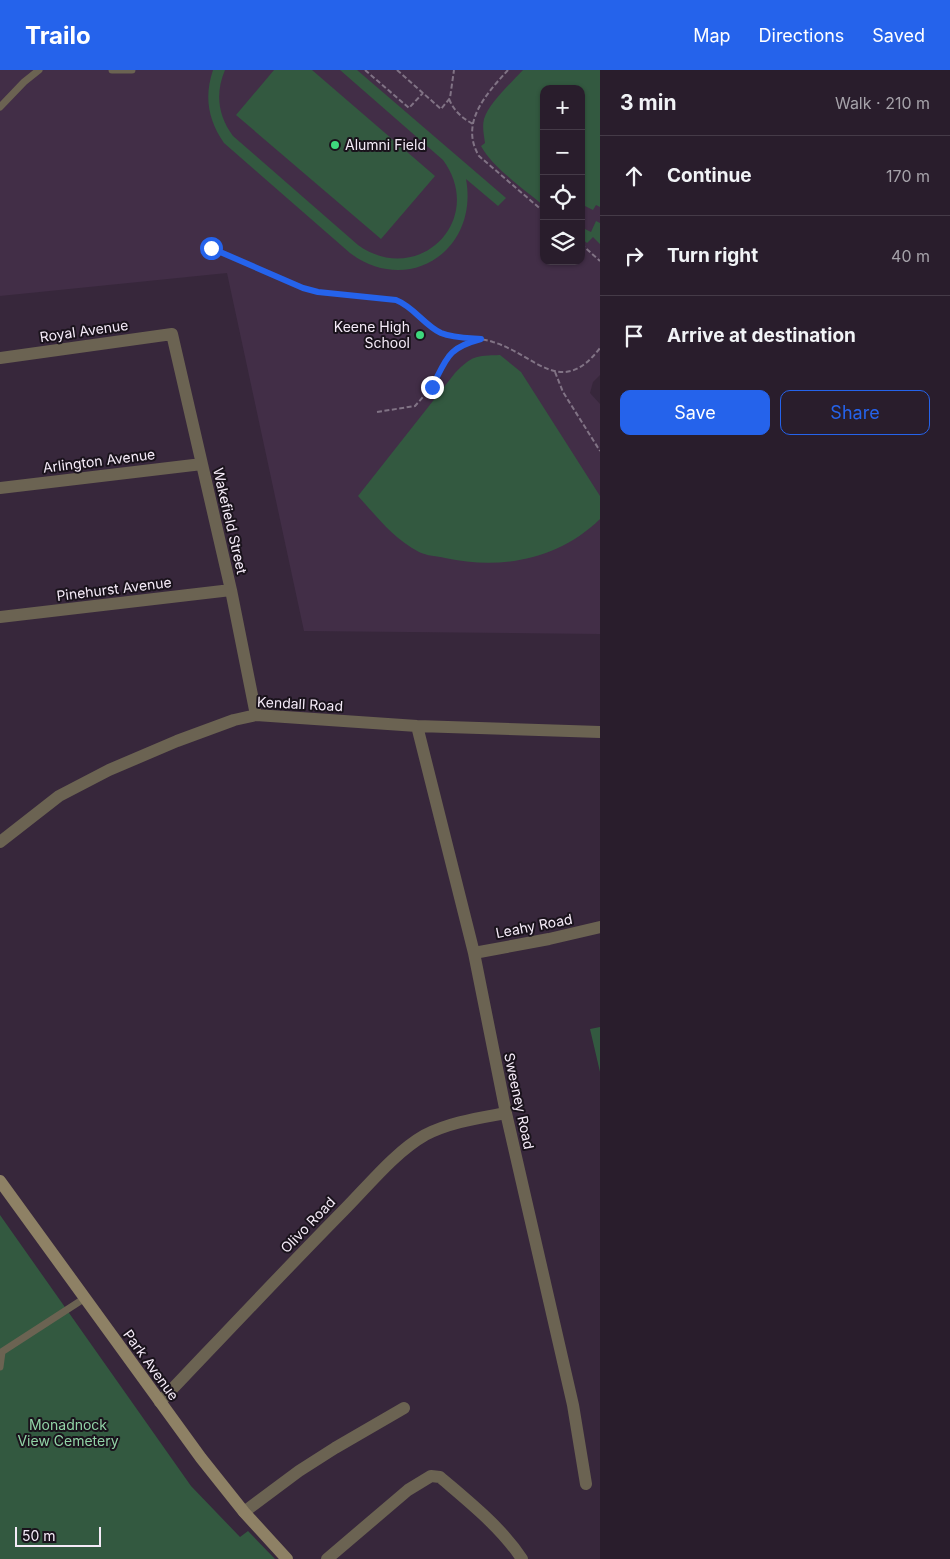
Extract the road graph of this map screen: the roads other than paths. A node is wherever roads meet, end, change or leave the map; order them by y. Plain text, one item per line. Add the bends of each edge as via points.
1 (39, 70) edge
2 (112, 70) edge
3 (132, 70) edge
4 (0, 107) edge
5 (172, 334) joint
6 (0, 358) edge
7 (202, 464) junction
8 (0, 488) edge
9 (232, 590) junction
10 (0, 618) edge
11 (256, 715) junction
12 (417, 726) junction
13 (600, 732) edge
14 (0, 842) edge
15 (600, 928) edge
16 (474, 953) junction
17 (506, 1113) junction
18 (0, 1181) edge
19 (85, 1298) junction
20 (1, 1353) edge
21 (0, 1367) edge
22 (160, 1402) junction
23 (404, 1408) dead end
24 (586, 1484) dead end
25 (244, 1512) junction
26 (287, 1559) edge
27 (327, 1559) edge
28 (522, 1559) edge

1 - 4 lane
2 - 3 lane
5 - 6 street, Royal Avenue
5 - 7 street, Wakefield Street
7 - 8 street, Arlington Avenue
7 - 9 street, Wakefield Street
9 - 10 street, Pinehurst Avenue
9 - 11 street, Wakefield Street
11 - 12 street, Kendall Road
11 - 14 street, Kendall Road via 177,741 110,770 59,796
12 - 13 street, Kendall Road
12 - 16 street, Sweeney Road
15 - 16 street, Leahy Road
16 - 17 street, Sweeney Road
17 - 22 street, Olivo Road via 445,1127 412,1144 314,1240
17 - 24 street, Sweeney Road via 573,1404
18 - 19 street, Park Avenue
19 - 20 lane
19 - 22 street, Park Avenue
20 - 21 lane
22 - 25 street, Park Avenue
23 - 25 street via 314,1462
25 - 26 street, Park Avenue
27 - 28 street via 408,1490 431,1476 440,1477 488,1520

